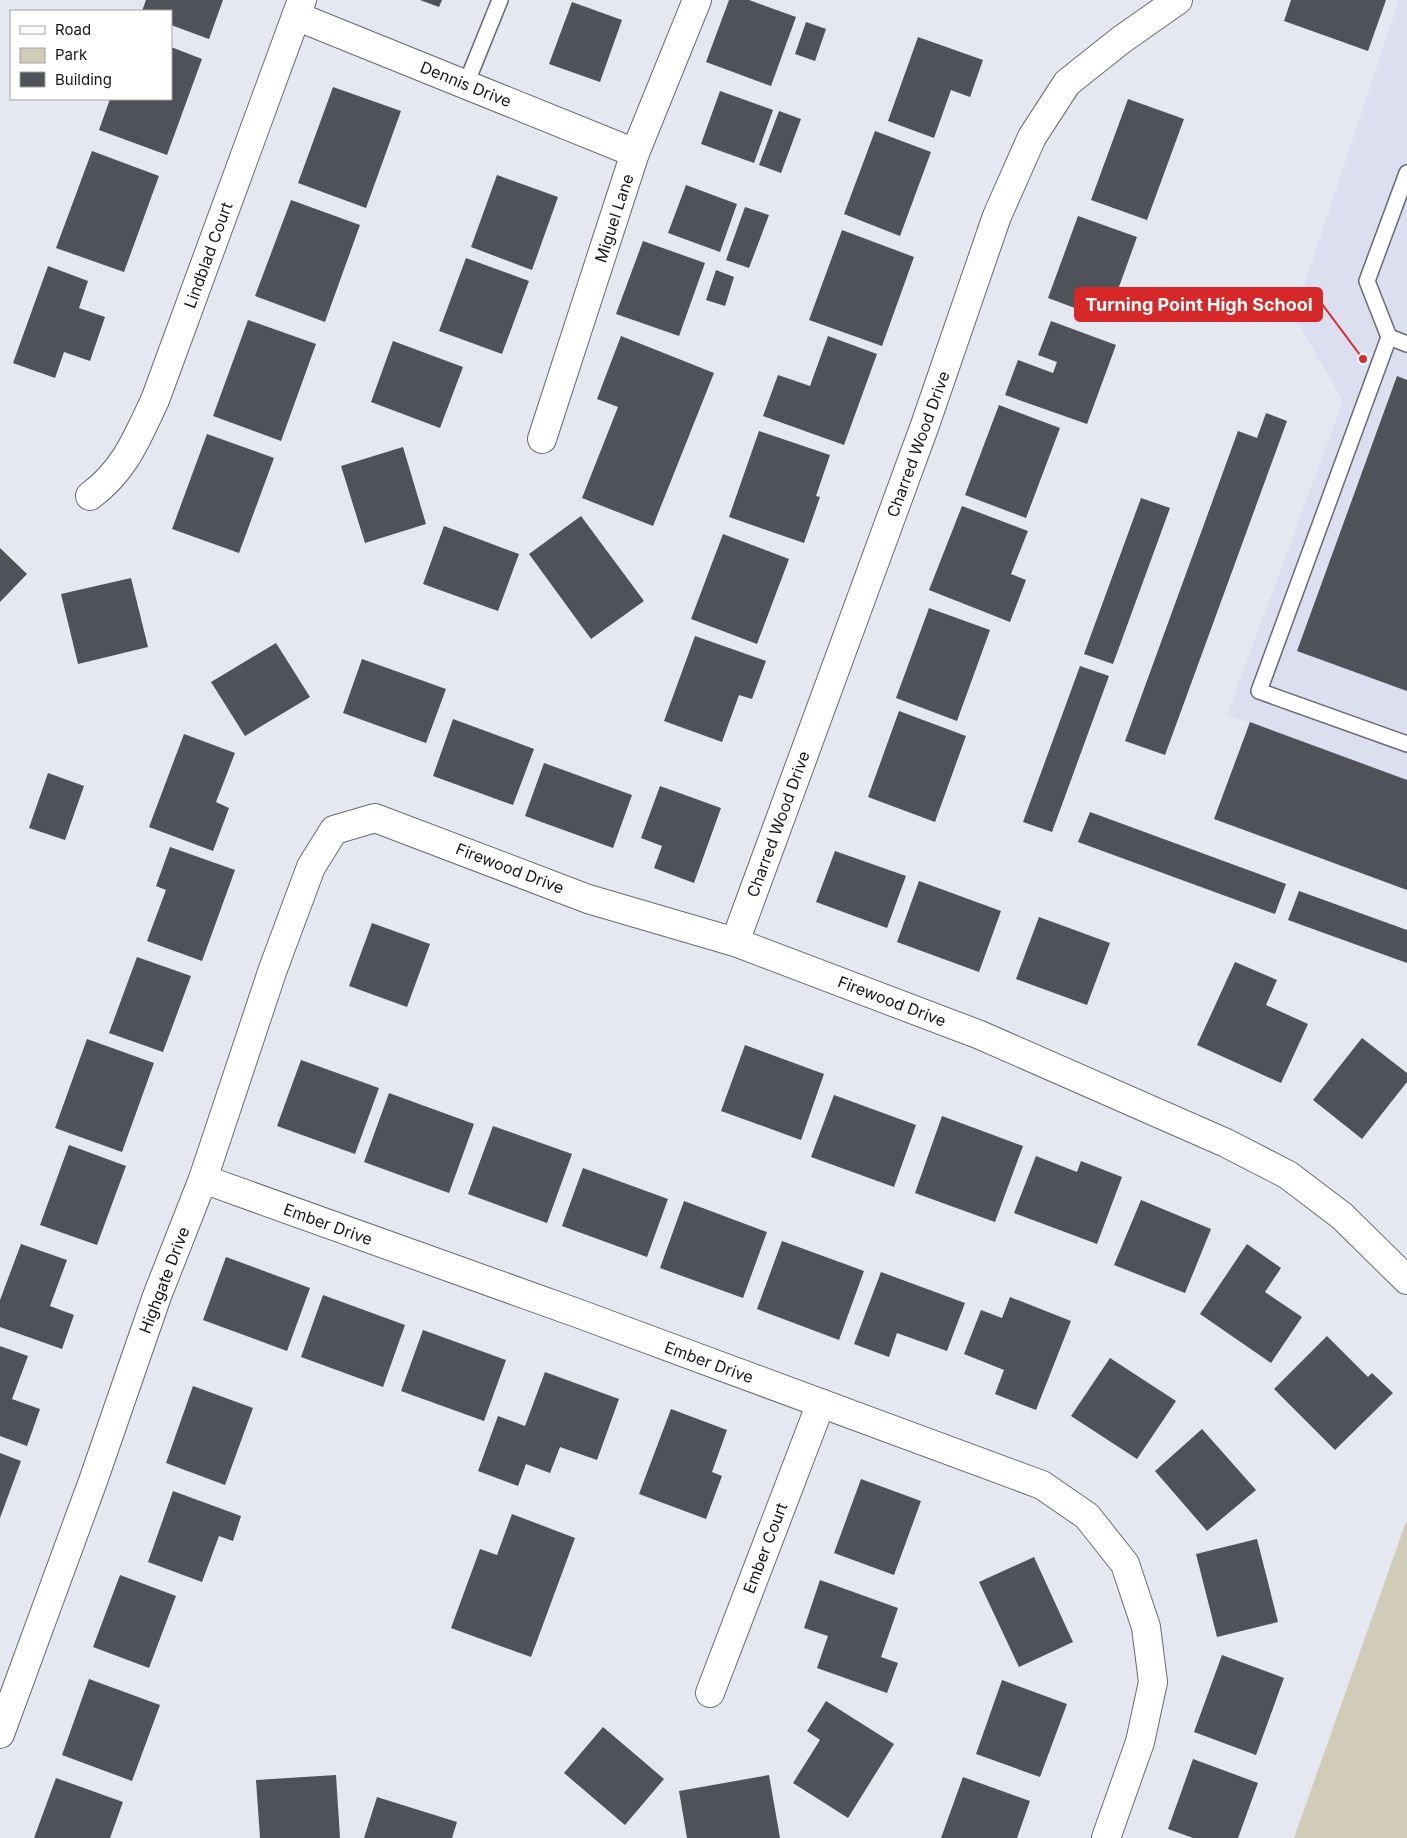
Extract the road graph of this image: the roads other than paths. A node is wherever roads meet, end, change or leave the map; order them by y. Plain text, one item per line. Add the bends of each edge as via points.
1 (500, 0) edge
2 (697, 0) edge
3 (1178, 0) edge
4 (299, 8) edge
5 (466, 84) junction
6 (635, 153) junction
7 (1407, 173) edge
8 (1389, 337) junction
9 (1407, 344) edge
10 (542, 439) dead end
11 (90, 496) dead end
12 (1407, 744) edge
13 (334, 830) joint
14 (735, 942) junction
15 (203, 1179) junction
16 (1407, 1280) edge
17 (821, 1403) junction
18 (710, 1693) dead end
19 (0, 1734) edge
20 (1106, 1838) edge

1 - 5 lane
2 - 6 street, Miguel Lane
3 - 14 street, Charred Wood Drive via 1067,83 1032,136 997,216 925,425
4 - 5 street, Dennis Drive
4 - 11 street, Lindblad Court via 155,400 129,455 105,485
5 - 6 street, Dennis Drive
6 - 10 street, Miguel Lane
7 - 8 lane via 1367,281
8 - 9 lane
8 - 12 lane via 1259,691
13 - 14 street, Firewood Drive via 375,818 588,899
13 - 15 street, Highgate Drive via 311,867
14 - 16 street, Firewood Drive via 980,1035 1226,1143 1288,1175 1342,1216
15 - 17 street, Ember Drive
15 - 19 street, Highgate Drive via 157,1296
17 - 18 street, Ember Court
17 - 20 street, Ember Drive via 1042,1485 1087,1516 1125,1564 1146,1627 1153,1682 1140,1742

